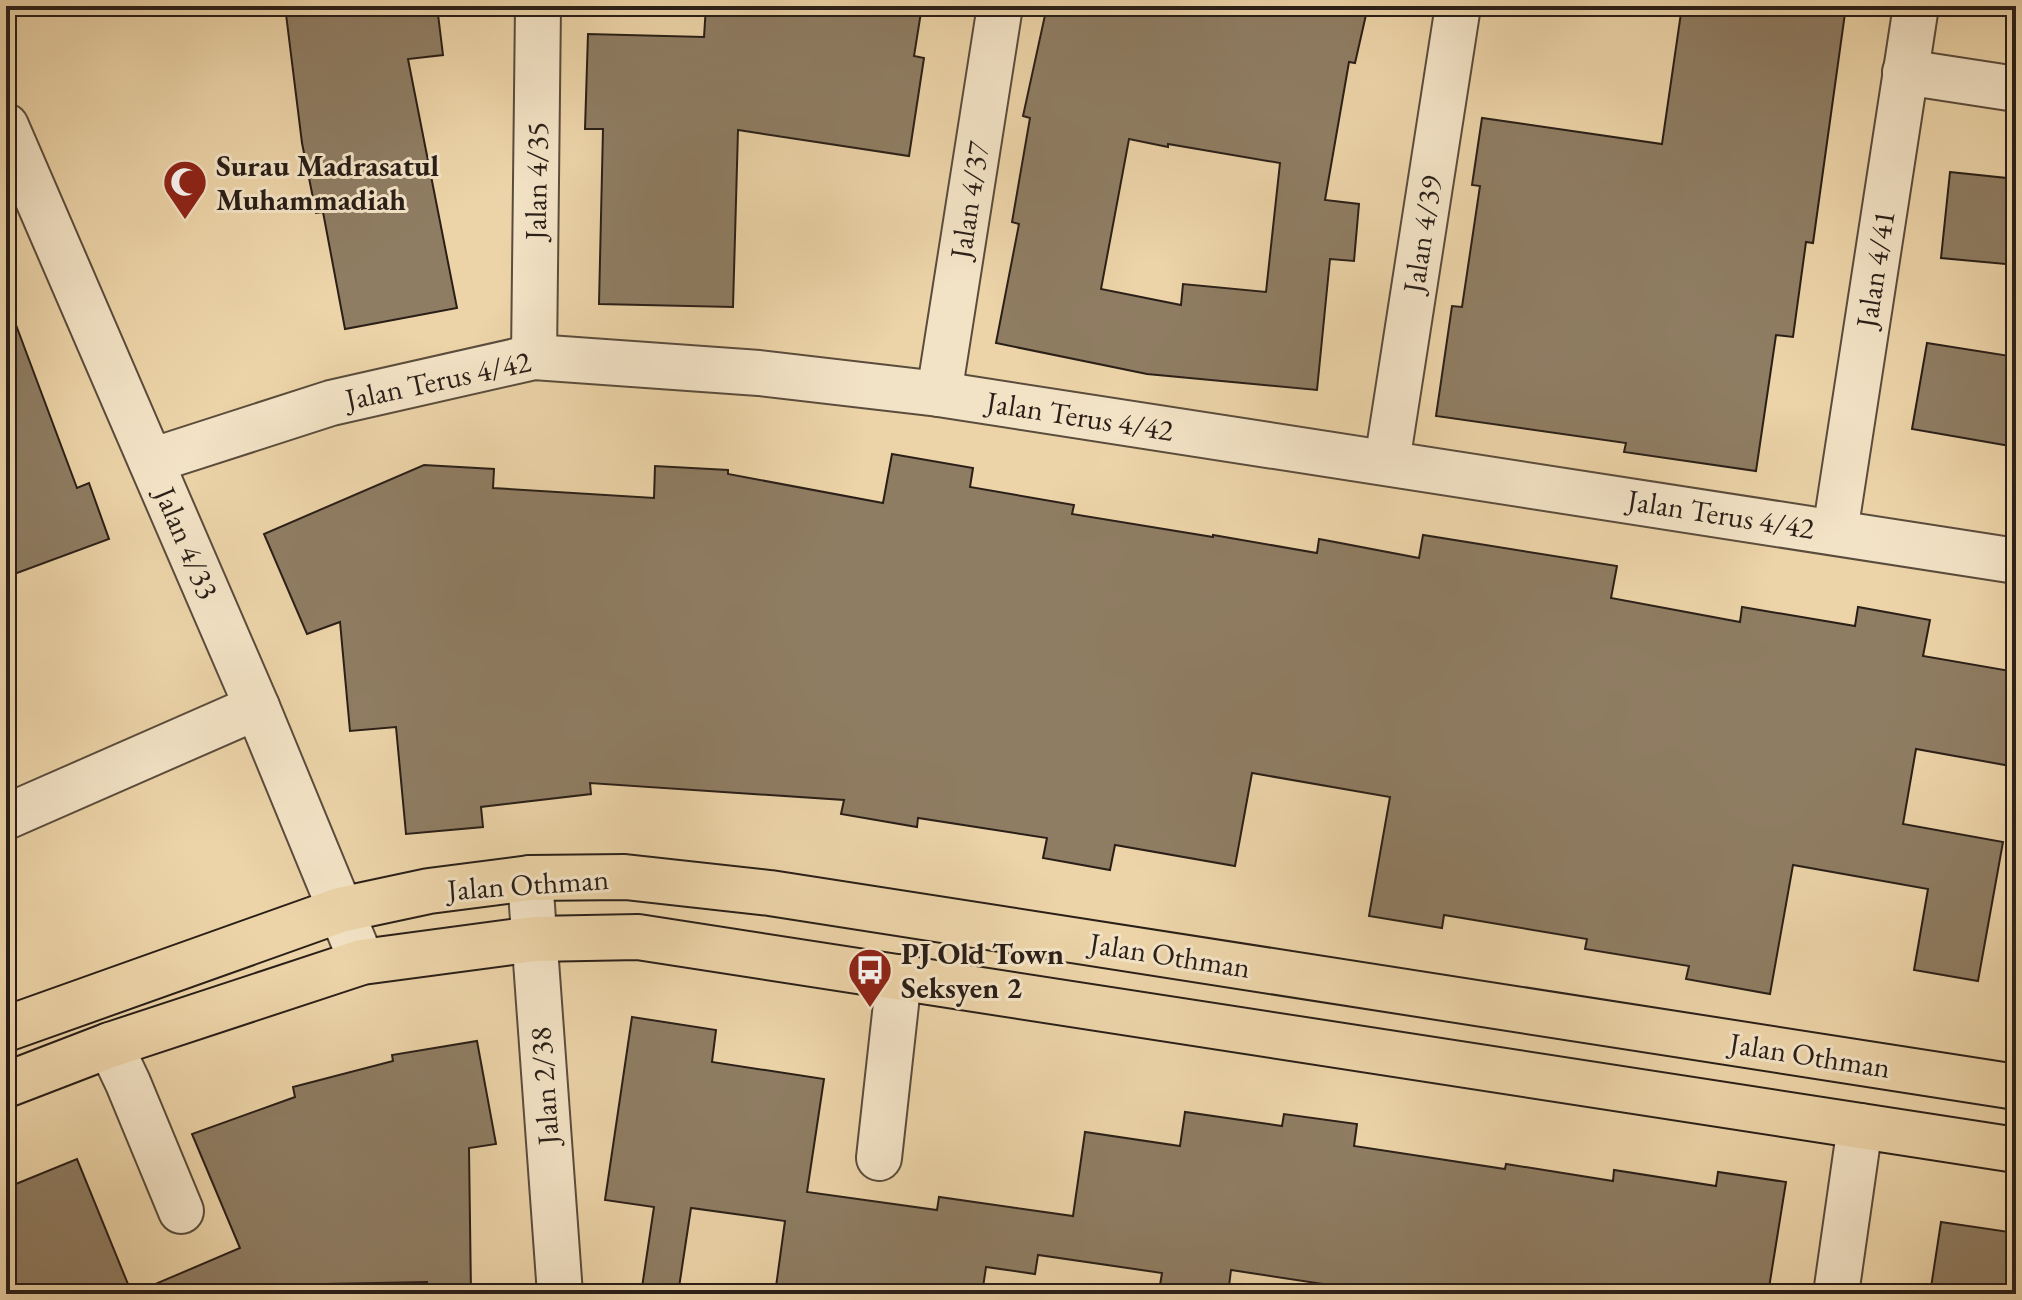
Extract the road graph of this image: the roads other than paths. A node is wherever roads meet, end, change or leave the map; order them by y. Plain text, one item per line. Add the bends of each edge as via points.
1 (538, 6) edge
2 (1000, 6) edge
3 (1458, 6) edge
4 (1916, 6) edge
5 (1905, 72) junction
6 (2016, 89) edge
7 (6, 126) edge
8 (534, 357) junction
9 (939, 394) junction
10 (151, 461) junction
11 (1387, 462) junction
12 (1835, 532) junction
13 (2016, 561) edge
14 (257, 707) junction
15 (6, 817) edge
16 (530, 878) junction
17 (340, 910) junction
18 (534, 939) junction
19 (362, 962) junction
20 (899, 977) junction
21 (6, 1029) edge
22 (110, 1045) junction
23 (6, 1085) edge
24 (2016, 1087) edge
25 (1860, 1126) junction
26 (2016, 1150) edge
27 (879, 1158) dead end
28 (181, 1211) dead end
29 (560, 1294) edge
30 (1836, 1294) edge

1 - 8 street, Jalan 4/35
2 - 9 street, Jalan 4/37
3 - 11 street, Jalan 4/39
4 - 5 street, Jalan 4/41
5 - 6 street
5 - 12 street, Jalan 4/41
7 - 10 street, Jalan 4/33
8 - 9 street, Jalan Terus 4/42 via 759,373
8 - 10 street, Jalan Terus 4/42 via 331,403
9 - 11 street, Jalan Terus 4/42
10 - 14 street, Jalan 4/33
11 - 12 street, Jalan Terus 4/42
12 - 13 street, Jalan Terus 4/42
14 - 15 street
14 - 17 street, Jalan 4/33
16 - 17 main road, Jalan Othman
16 - 18 street, Jalan 2/38
16 - 24 main road, Jalan Othman via 625,877 770,893
17 - 19 street, Jalan 4/33
17 - 21 main road, Jalan Othman
18 - 19 main road, Jalan Othman
18 - 20 main road, Jalan Othman via 638,937
18 - 29 street, Jalan 2/38
19 - 22 main road, Jalan Othman
20 - 25 main road, Jalan Othman
20 - 27 street
22 - 23 main road, Jalan Othman
22 - 28 street
25 - 26 main road, Jalan Othman
25 - 30 street

